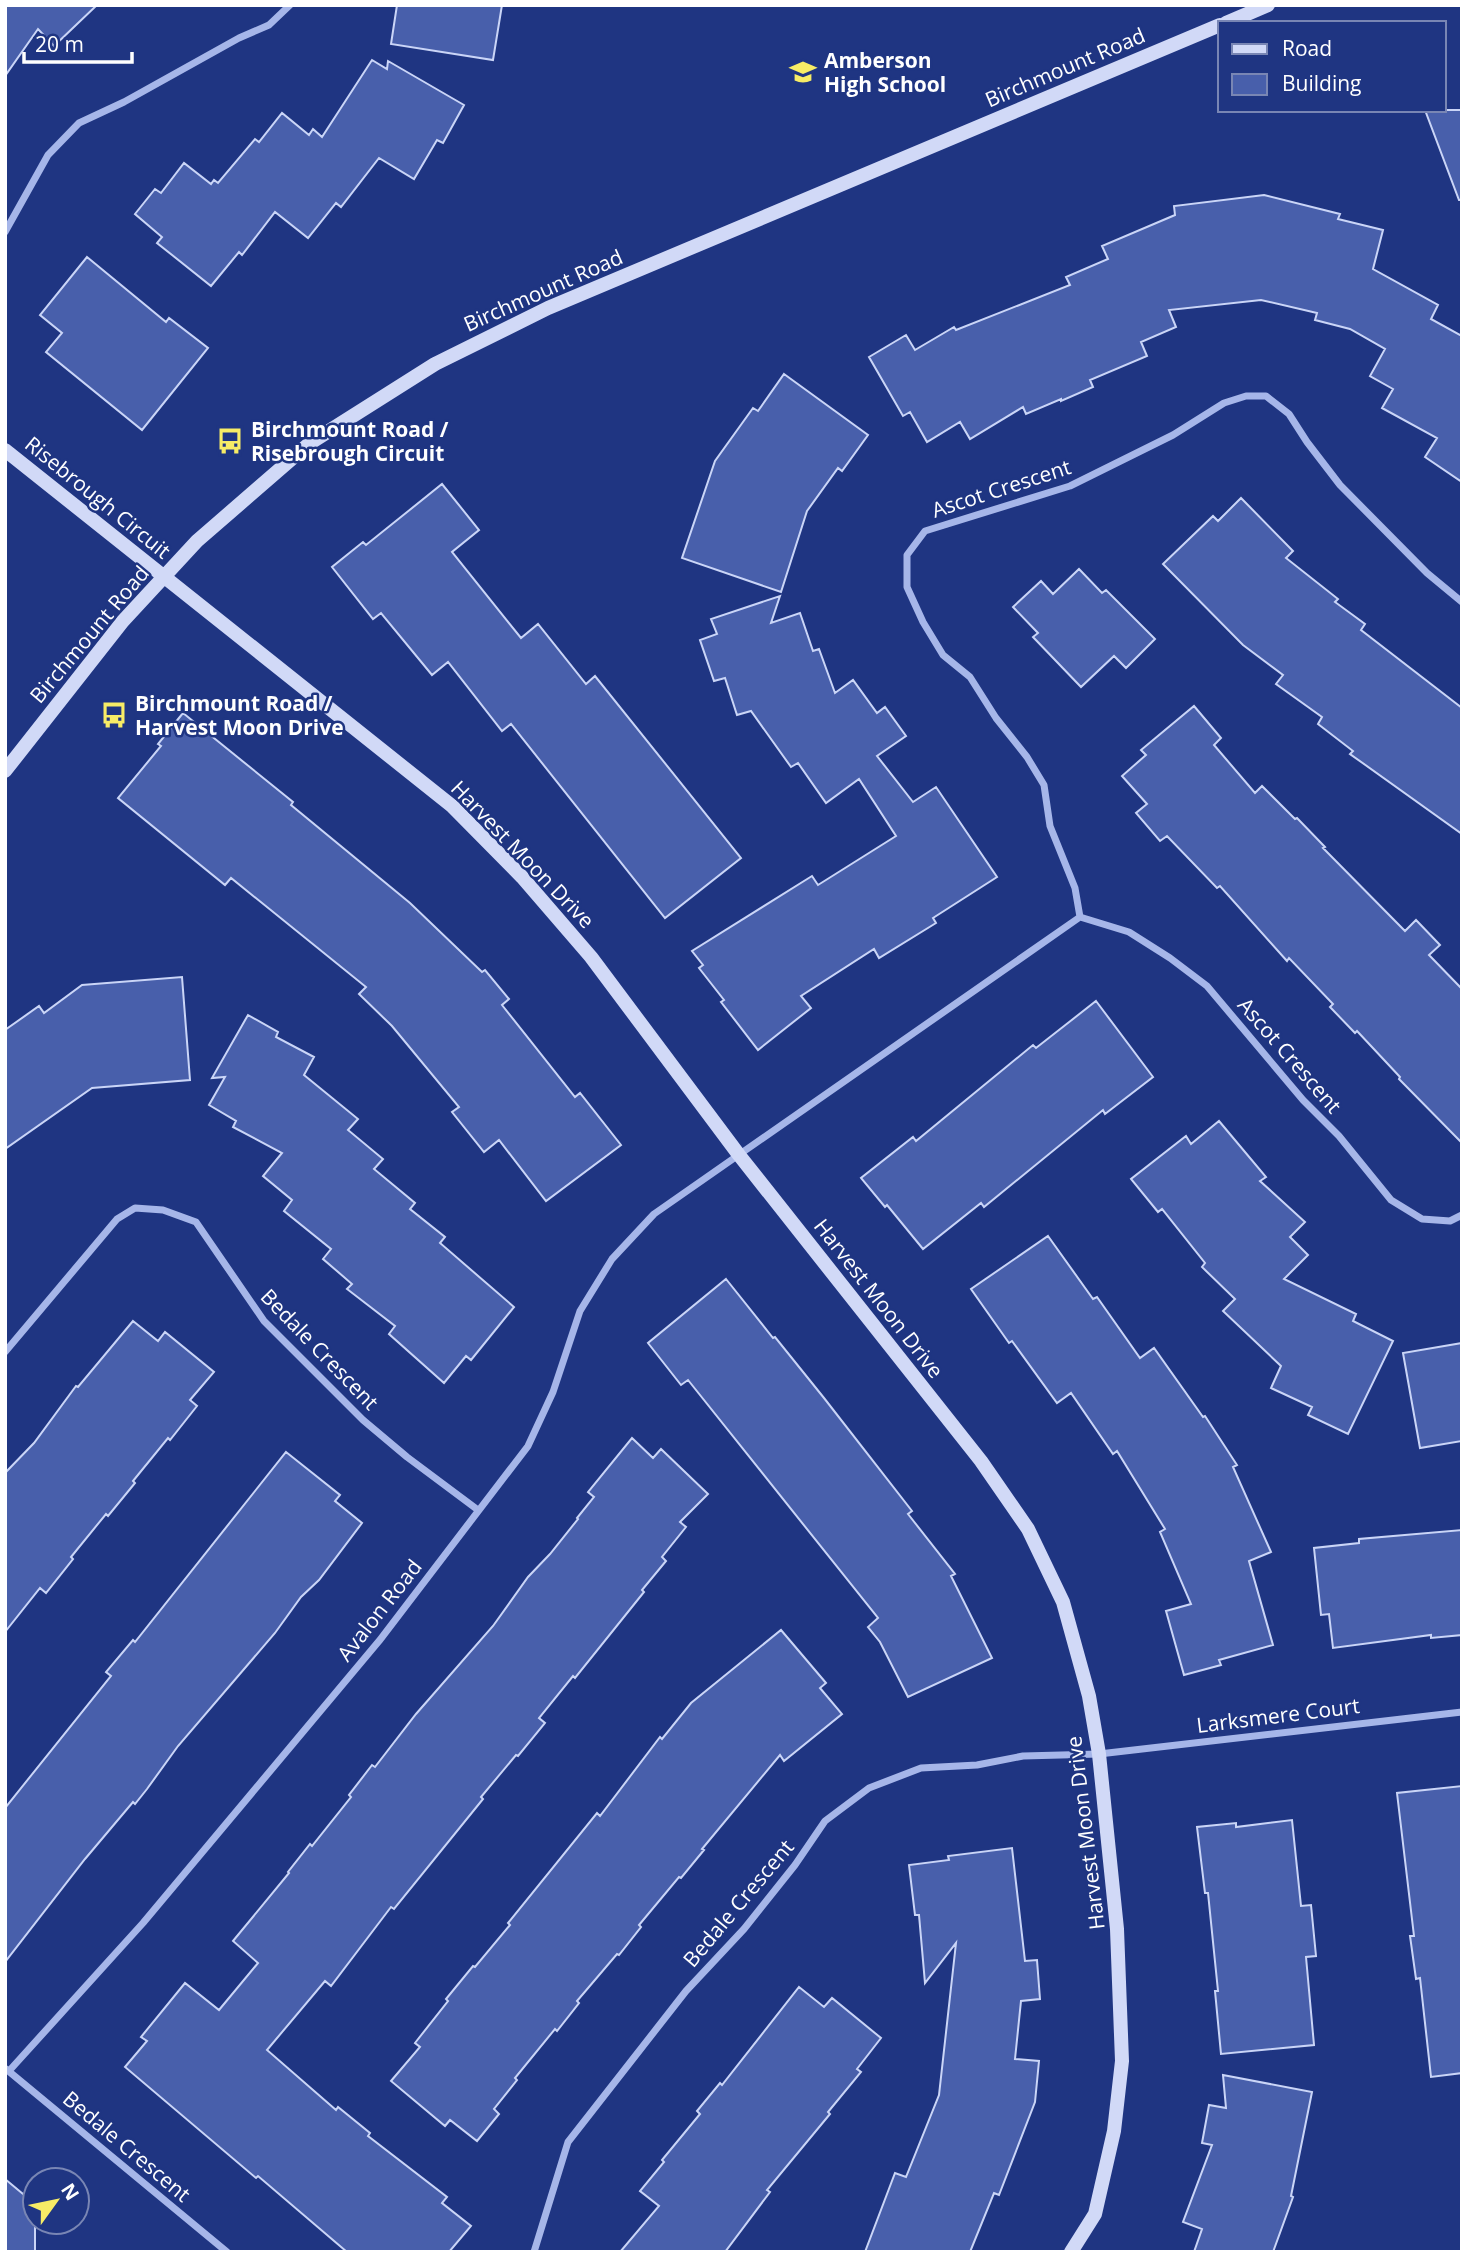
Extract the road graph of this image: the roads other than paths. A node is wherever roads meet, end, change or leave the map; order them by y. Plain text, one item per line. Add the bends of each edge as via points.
1 (290, 5) edge
2 (1268, 5) edge
3 (1231, 21) edge
4 (1218, 26) edge
5 (5, 232) edge
6 (5, 450) edge
7 (164, 576) junction
8 (1462, 601) edge
9 (5, 771) edge
10 (1080, 917) junction
11 (739, 1154) junction
12 (1462, 1215) edge
13 (5, 1352) edge
14 (478, 1510) junction
15 (1462, 1712) edge
16 (1099, 1754) junction
17 (7, 2069) edge
18 (227, 2252) edge
19 (534, 2252) edge
20 (1071, 2252) edge

1 - 5 street via 270,25 79,123 48,155
2 - 3 street
4 - 7 street, Birchmount Road via 548,308 459,351 310,443 197,541
6 - 7 street, Risebrough Circuit
7 - 9 street, Birchmount Road
7 - 11 street, Harvest Moon Drive via 452,806 591,957
8 - 10 street, Ascot Crescent via 1427,573 1340,485 1289,414 1266,397 1246,396 1224,403 1173,435 1070,486 925,531 907,555 907,587 943,654 970,677 1044,785 1050,826 1075,888
10 - 11 street
10 - 12 street, Ascot Crescent via 1129,932 1207,986 1391,1200 1422,1219 1450,1221
11 - 14 street, Avalon Road via 654,1214 612,1259 580,1311 553,1392 528,1446
11 - 16 street, Harvest Moon Drive via 981,1461 1028,1529 1063,1602
13 - 14 street, Bedale Crescent via 117,1219 135,1208 163,1210 196,1222 264,1321 363,1420
14 - 17 street, Avalon Road via 379,1641 143,1923
15 - 16 street, Larksmere Court
16 - 19 street, Bedale Crescent via 1023,1756 977,1765 921,1768 869,1788 825,1821 753,1919 686,1991 568,2142
16 - 20 street, Harvest Moon Drive via 1117,1929 1122,2061 1114,2131 1095,2214
17 - 18 street, Bedale Crescent

